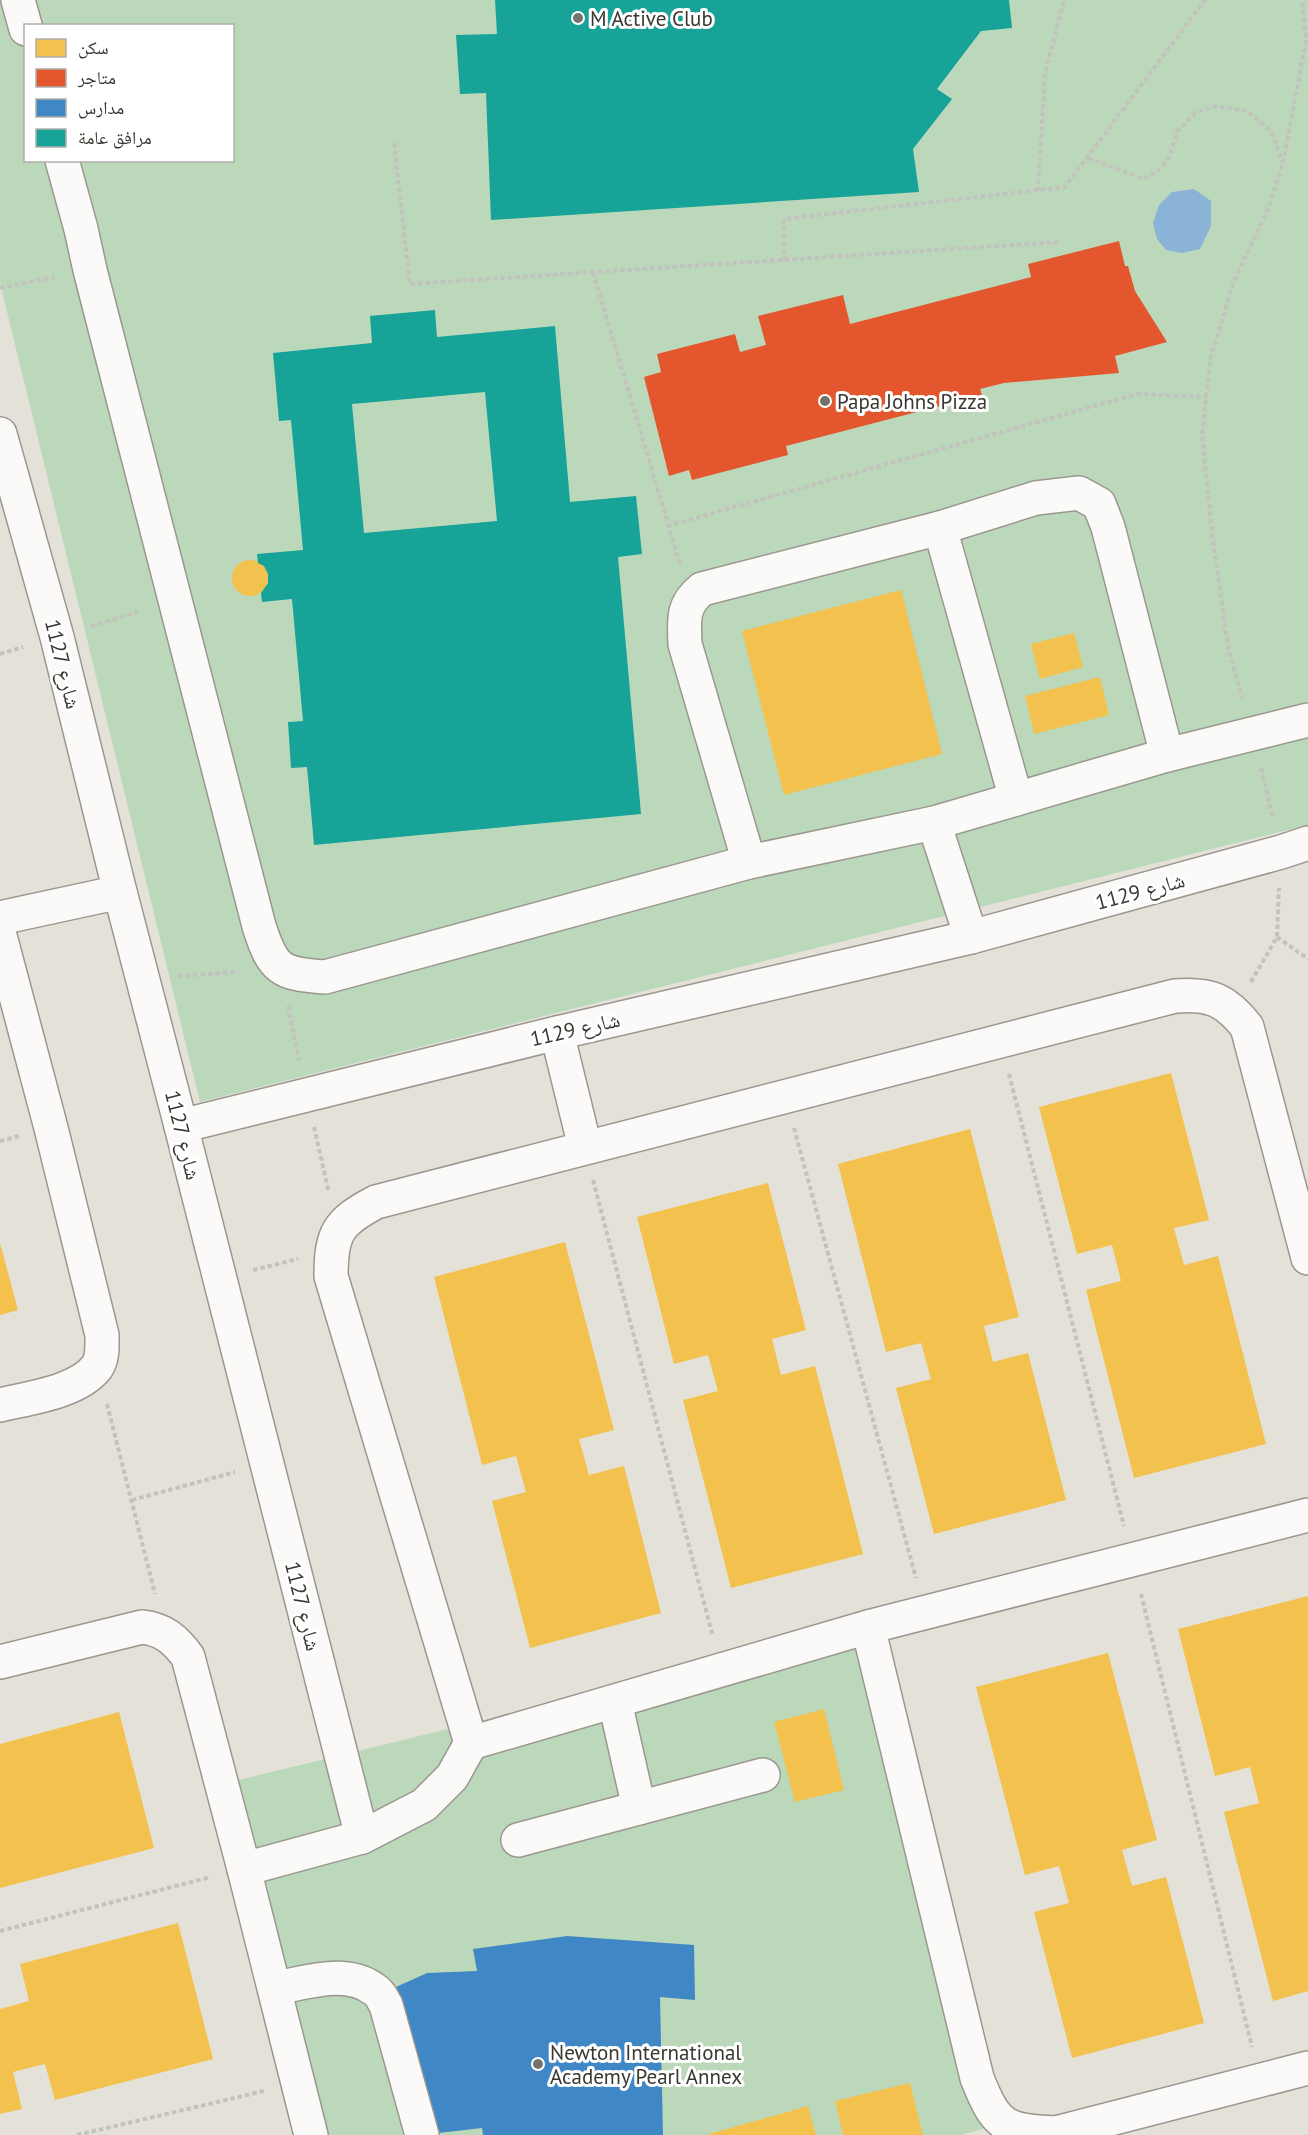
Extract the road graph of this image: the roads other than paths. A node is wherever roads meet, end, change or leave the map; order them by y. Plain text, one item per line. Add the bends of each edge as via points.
1 (18, 0) edge
2 (25, 24) edge
3 (63, 162) edge
4 (0, 434) edge
5 (8, 494) edge
6 (940, 528) junction
7 (1308, 720) edge
8 (1167, 755) junction
9 (1016, 799) junction
10 (934, 823) junction
11 (1294, 847) edge
12 (749, 862) junction
13 (120, 892) junction
14 (0, 918) edge
15 (0, 936) edge
16 (971, 937) junction
17 (556, 1033) junction
18 (182, 1126) junction
19 (585, 1147) junction
20 (1308, 1258) edge
21 (0, 1405) edge
22 (1308, 1515) edge
23 (868, 1627) junction
24 (0, 1662) edge
25 (615, 1702) junction
26 (471, 1743) junction
27 (763, 1775) dead end
28 (639, 1808) junction
29 (362, 1837) junction
30 (518, 1840) dead end
31 (244, 1869) junction
32 (275, 1988) junction
33 (1308, 2068) edge
34 (311, 2135) edge
35 (422, 2135) edge

1 - 2 street
3 - 12 street via 259,926 266,950 281,969 325,977
4 - 5 street, شارع 1127
5 - 13 street, شارع 1127 via 57,636
6 - 8 street via 1062,493 1079,493 1099,504
6 - 9 street
6 - 12 street via 702,589 691,598 684,623 685,644
7 - 8 street
8 - 9 street
9 - 10 street
10 - 12 street
10 - 16 street
11 - 16 street, شارع 1129
13 - 14 street
13 - 18 street, شارع 1127
15 - 21 street via 102,1335 97,1366 74,1385
16 - 17 street, شارع 1129
17 - 18 street, شارع 1129
17 - 19 street
18 - 29 street, شارع 1127
19 - 20 street via 1175,996 1196,994 1217,999 1247,1027
19 - 26 street via 376,1202 352,1215 338,1231 331,1252 331,1276
22 - 23 street
23 - 25 street
23 - 33 street via 977,2078 987,2104 1003,2123 1025,2132 1056,2133
24 - 31 street via 135,1628 164,1633 181,1647 188,1657
25 - 26 street
25 - 28 street
26 - 29 street via 452,1777 424,1805
27 - 28 street
28 - 30 street
29 - 31 street
31 - 32 street
32 - 34 street
32 - 35 street via 337,1977 359,1980 377,1990 386,2005

